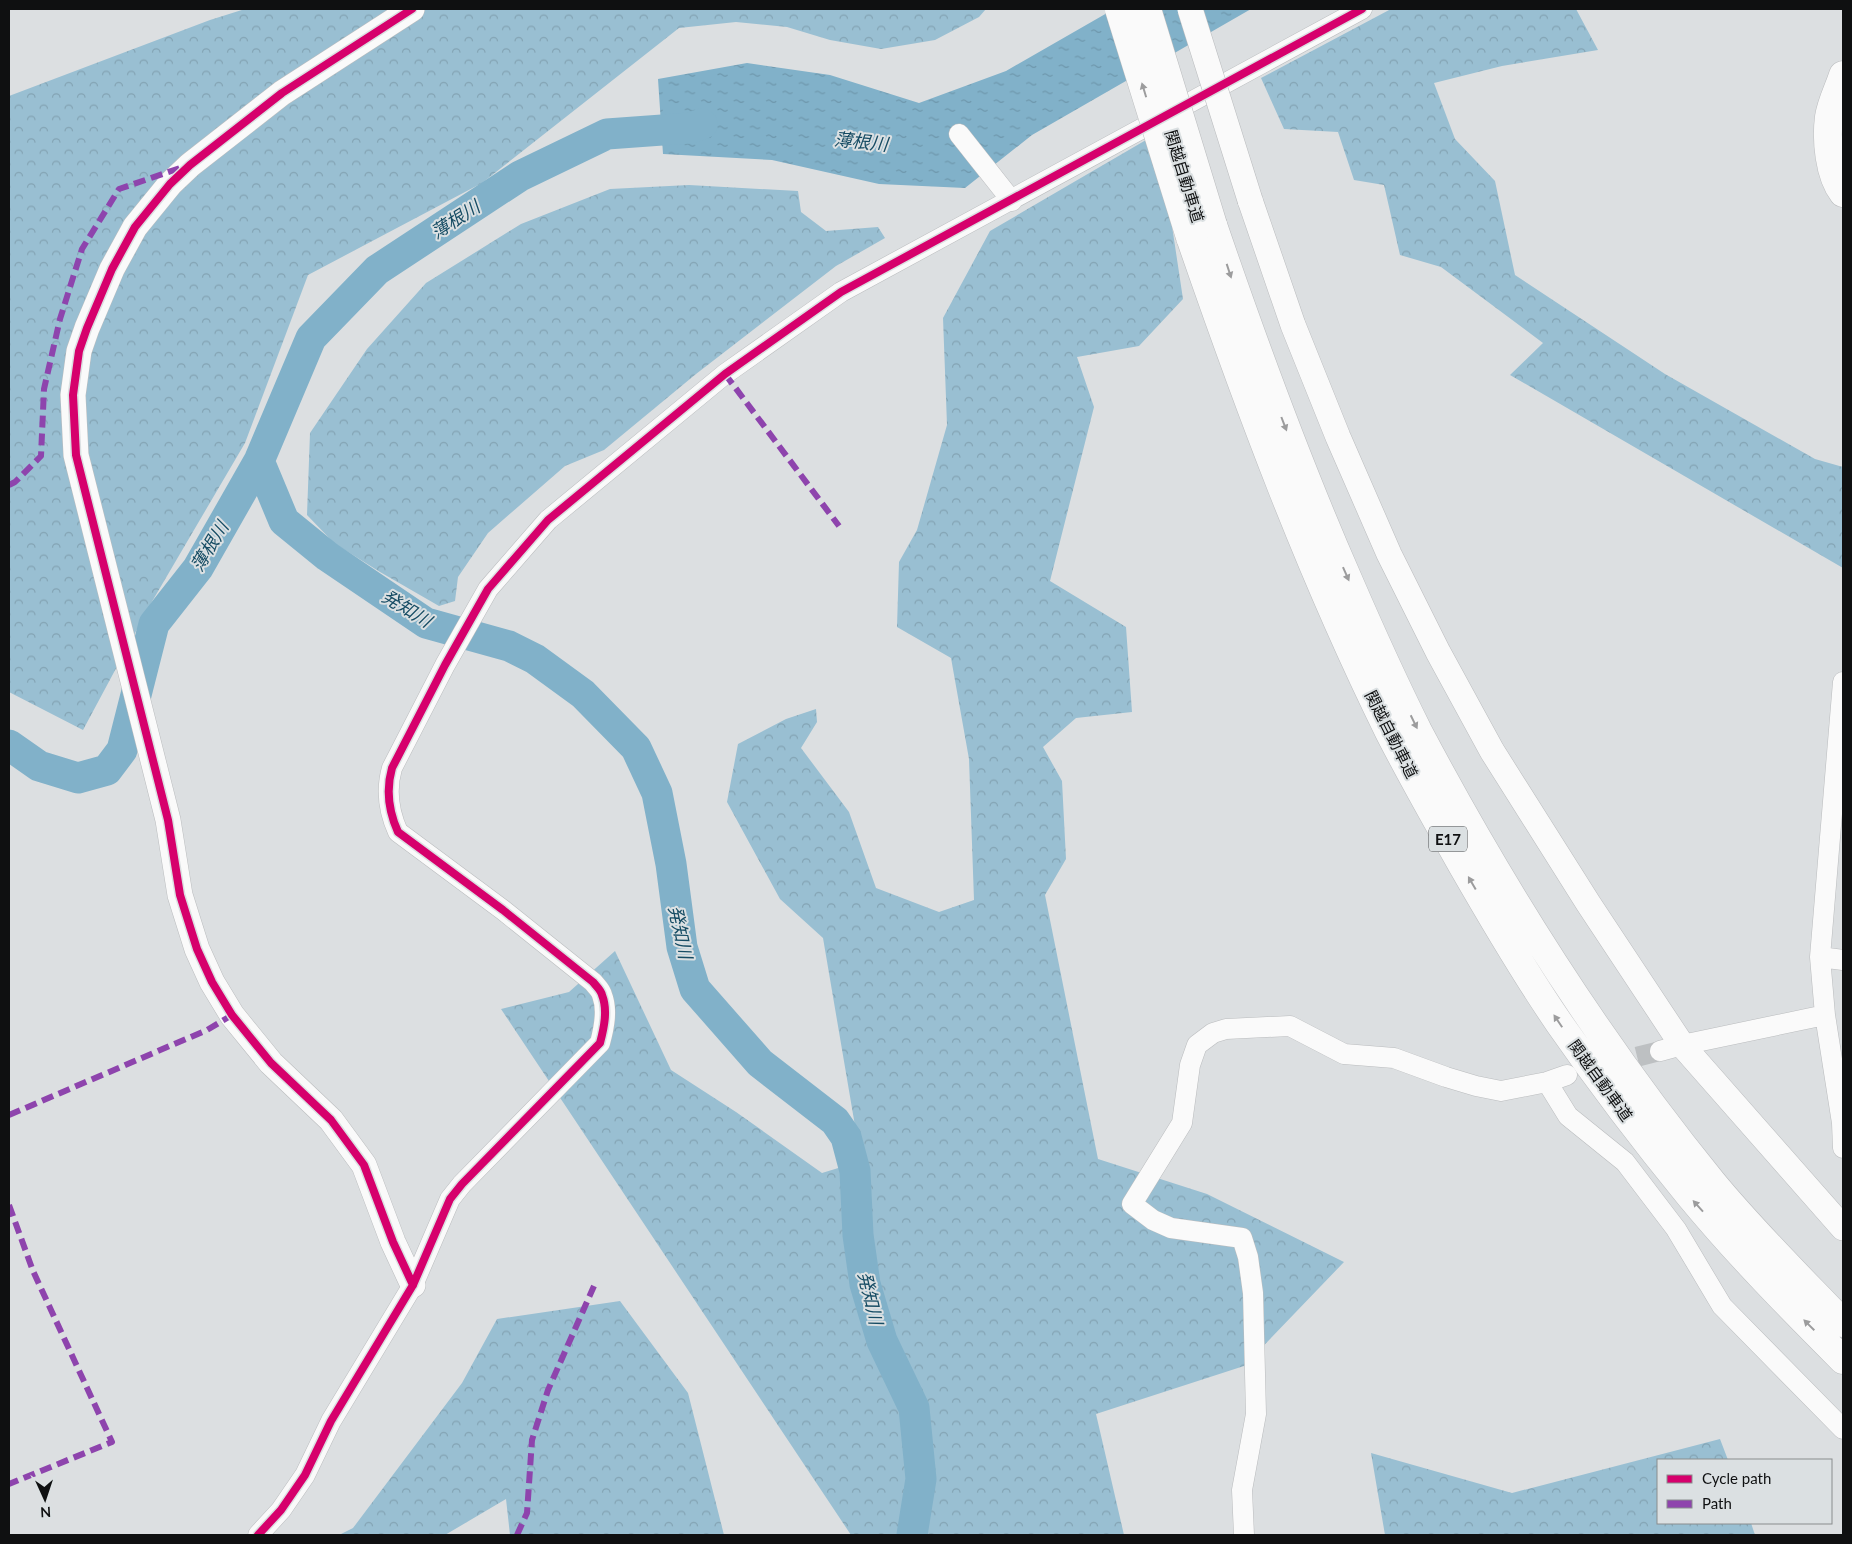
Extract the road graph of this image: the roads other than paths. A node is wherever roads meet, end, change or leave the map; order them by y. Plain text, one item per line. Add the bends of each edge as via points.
1 (412, 9) edge
2 (1119, 9) edge
3 (1147, 9) edge
4 (1190, 9) edge
5 (1362, 9) edge
6 (1843, 75) edge
7 (959, 134) dead end
8 (1843, 194) edge
9 (1012, 201) junction
10 (1202, 231) junction
11 (1843, 682) edge
12 (1820, 957) junction
13 (1843, 960) edge
14 (1825, 1015) junction
15 (1671, 1048) junction
16 (1567, 1075) dead end
17 (1547, 1082) junction
18 (1843, 1148) edge
19 (1843, 1228) edge
20 (413, 1285) junction
21 (1843, 1323) edge
22 (1843, 1360) edge
23 (1843, 1429) edge
24 (258, 1535) edge
25 (1244, 1535) edge

1 - 20 street via 282,93 170,184 135,227 112,269 87,328 75,372 73,395 76,455 168,820 186,916 197,949 232,1015 271,1063 330,1120 364,1165 392,1242
10 -> 2 main road, 関越自動車道 / E17, bridge
3 - 10 main road, 関越自動車道 / E17, bridge
4 - 15 street, bridge via 1293,324 1389,554 1492,751 1588,903
5 - 9 street
6 - 8 main road via 1829,116 1829,143 1833,171
7 - 9 street
9 - 20 street via 841,292 725,374 548,520 488,589 446,665 392,768 389,785 393,821 398,832 593,982 602,995 605,1027 600,1043 450,1199
10 -> 21 main road, 関越自動車道 / E17 via 1248,330 1368,626 1417,728 1467,820 1577,1001 1643,1094 1714,1184
22 -> 10 main road, 関越自動車道 / E17 via 1768,1284 1691,1198 1623,1111 1568,1036 1498,928 1442,830 1390,733 1343,633 1261,437
11 - 12 street
12 - 13 street
12 - 14 street
14 - 15 street
14 - 18 street
15 - 19 street
16 - 17 street
17 - 23 street via 1568,1116 1625,1162 1676,1229 1722,1306
17 - 25 street via 1501,1091 1476,1086 1394,1058 1344,1054 1290,1026 1226,1029 1213,1033 1197,1045 1190,1065 1182,1123 1132,1204 1153,1220 1171,1228 1242,1238 1253,1293 1256,1414 1242,1490
20 - 24 street via 331,1422 294,1493

